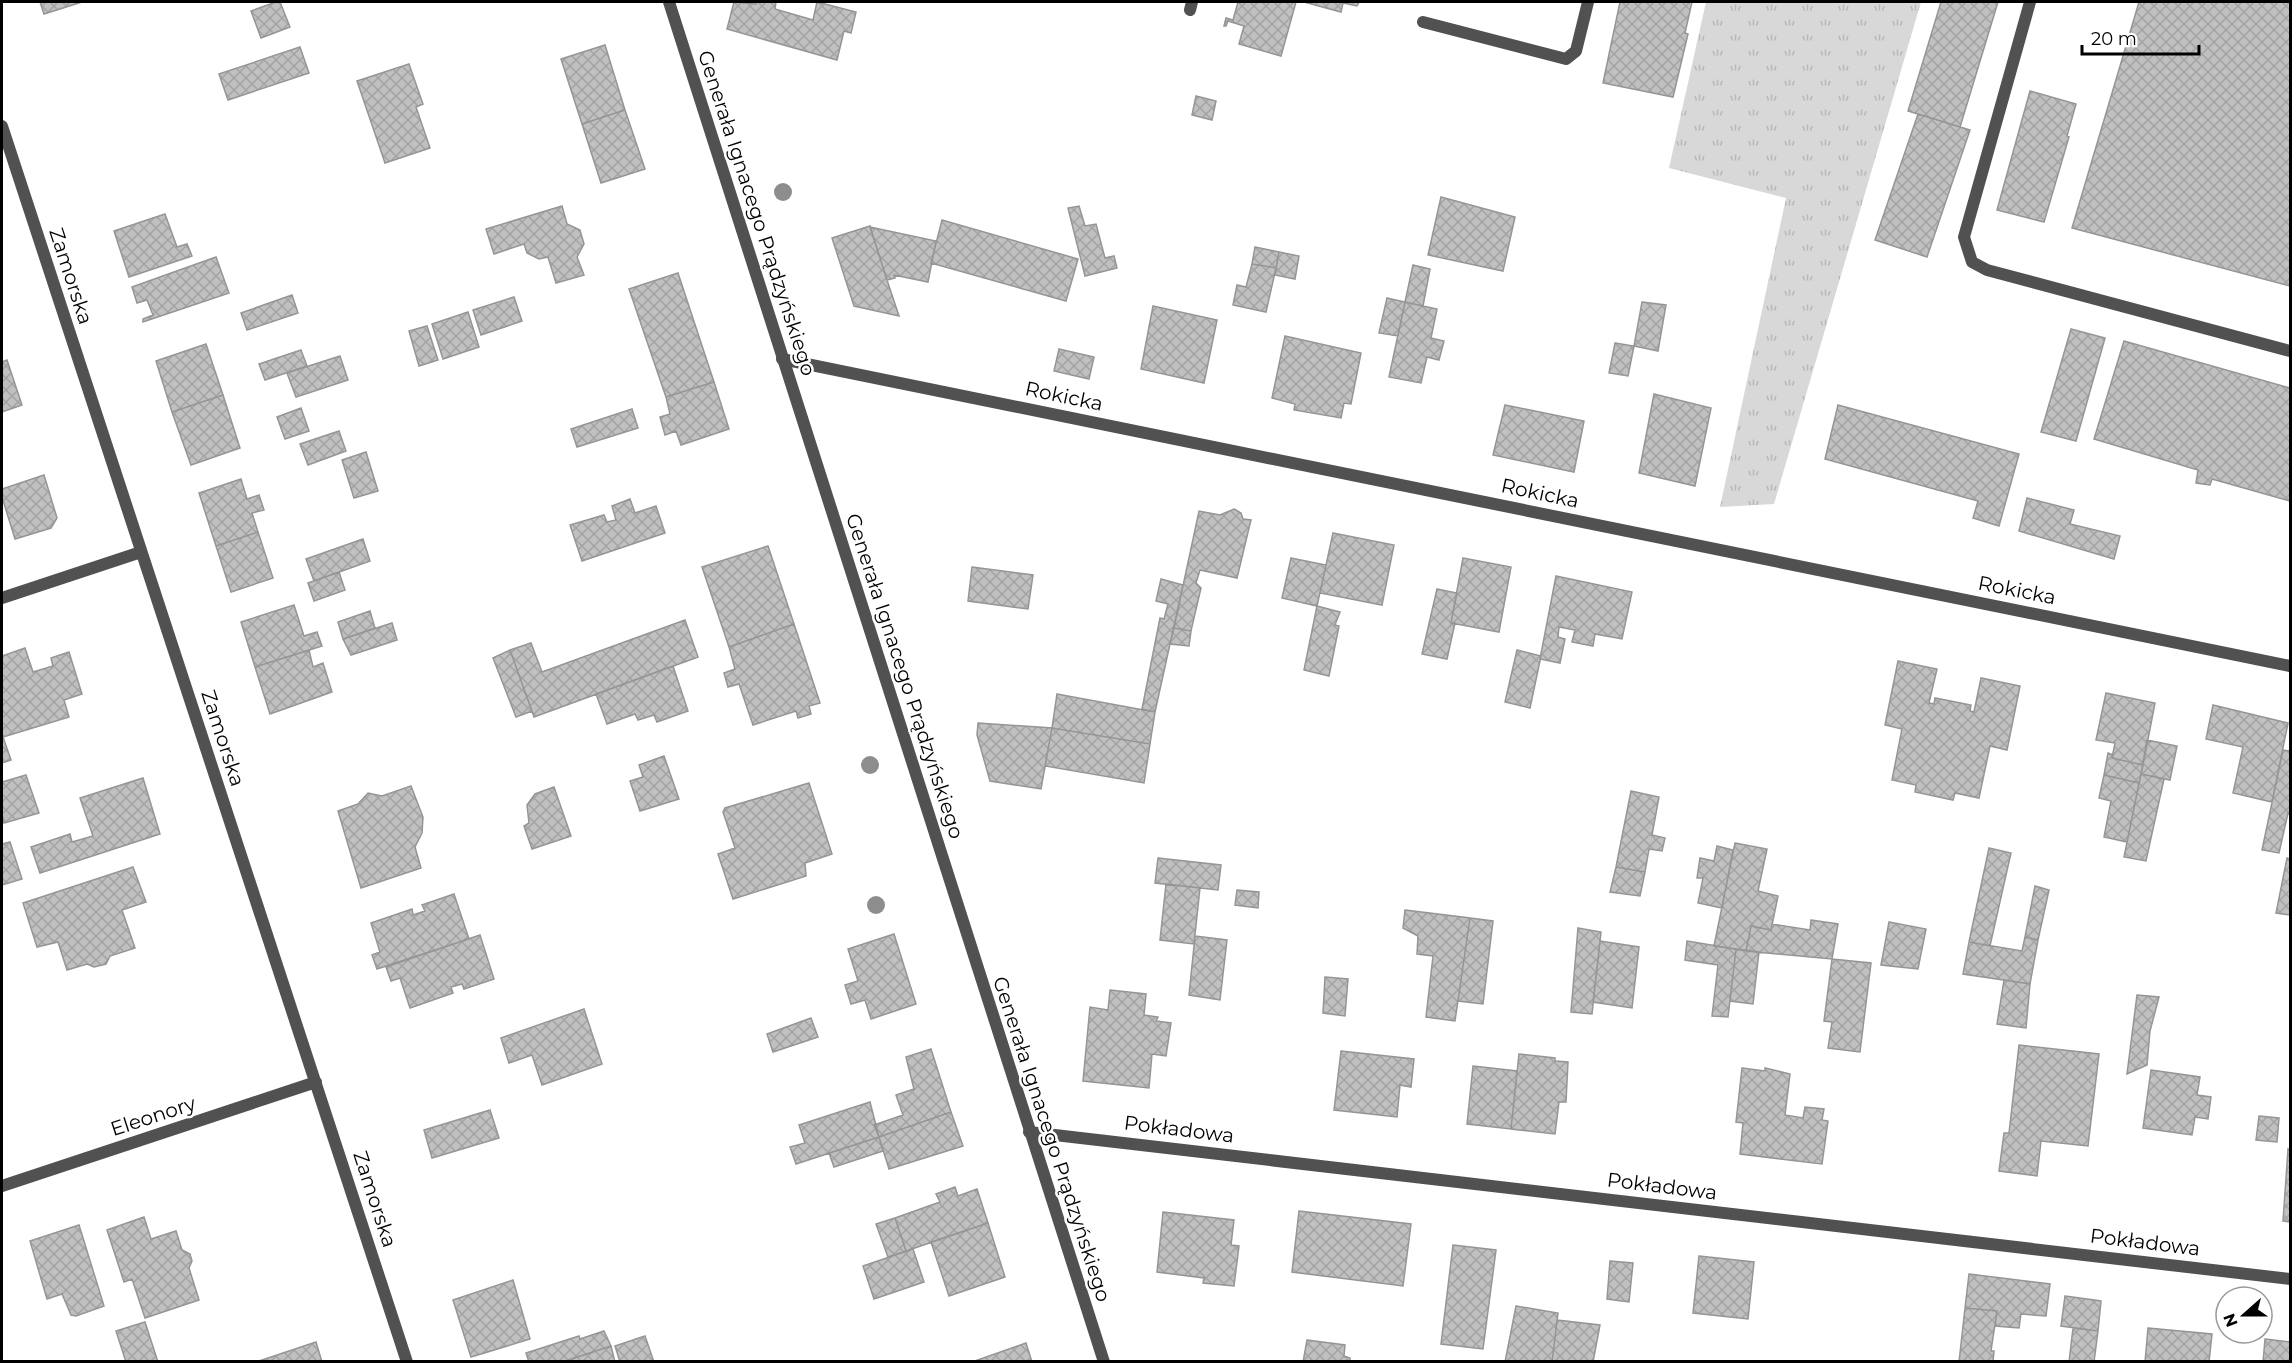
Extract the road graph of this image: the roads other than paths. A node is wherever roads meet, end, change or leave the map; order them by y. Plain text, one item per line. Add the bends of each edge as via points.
1 (669, 2) edge
2 (1588, 2) edge
3 (2030, 2) edge
4 (1423, 22) dead end
5 (2, 126) edge
6 (2290, 351) edge
7 (782, 359) junction
8 (141, 552) junction
9 (2, 598) edge
10 (2290, 666) edge
11 (316, 1082) junction
12 (1029, 1132) junction
13 (2, 1186) edge
14 (2290, 1279) edge
15 (407, 1362) edge
16 (1104, 1362) edge

1 - 7 street, Generała Ignacego Prądzyńskiego
2 - 4 street via 1576,51 1566,59
3 - 6 street via 1964,237 1972,262 1987,270
5 - 8 street, Zamorska
7 - 10 street, Rokicka
7 - 12 street, Generała Ignacego Prądzyńskiego
8 - 9 street
8 - 11 street, Zamorska
11 - 13 street, Eleonory
11 - 15 street, Zamorska
12 - 14 street, Pokładowa
12 - 16 street, Generała Ignacego Prądzyńskiego

